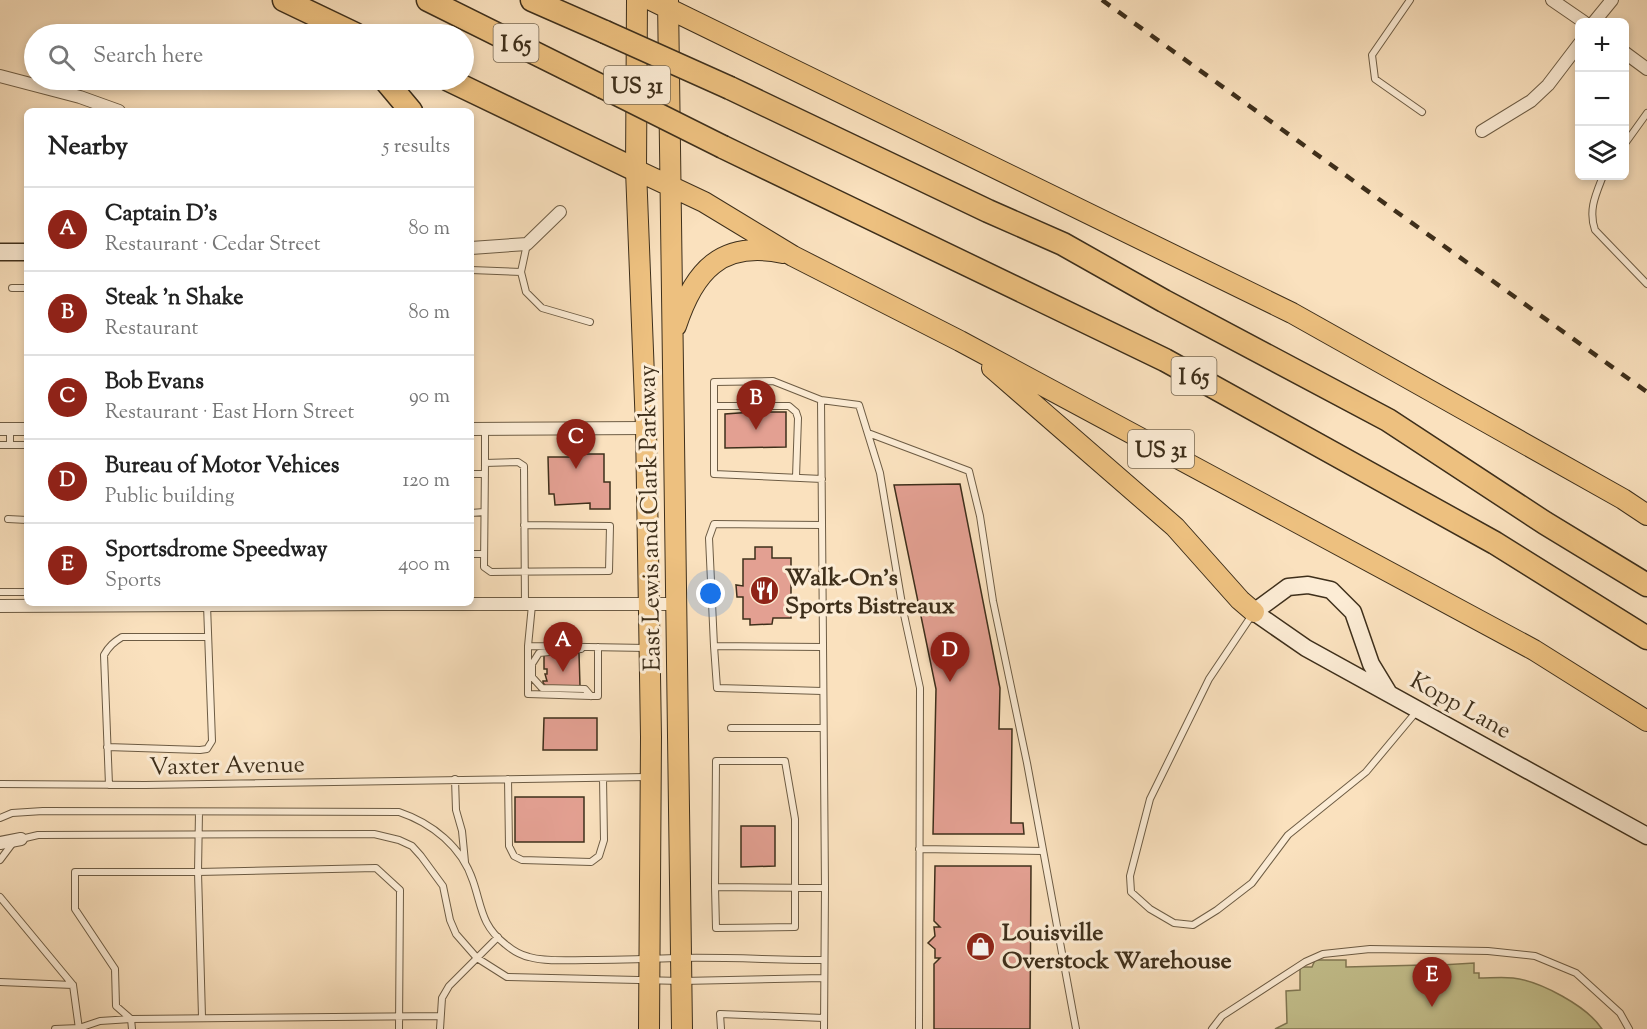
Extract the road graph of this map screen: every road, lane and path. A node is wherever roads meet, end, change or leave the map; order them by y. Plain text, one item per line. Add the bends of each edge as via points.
1 (285, 0) edge
2 (421, 0) edge
3 (428, 0) edge
4 (532, 0) edge
5 (544, 0) edge
6 (637, 0) edge
7 (1410, 0) edge
8 (1552, 0) edge
9 (1612, 0) edge
10 (663, 2) edge
11 (1578, 18) edge
12 (1597, 18) edge
13 (573, 19) junction
14 (316, 24) edge
15 (335, 24) edge
16 (474, 24) edge
17 (474, 24) edge
18 (507, 39) junction
19 (1575, 50) edge
20 (1629, 56) edge
21 (1647, 69) edge
22 (0, 76) edge
23 (24, 82) edge
24 (53, 90) edge
25 (393, 90) edge
26 (470, 90) edge
27 (111, 108) edge
28 (408, 108) edge
29 (1422, 112) dead end
30 (1647, 113) edge
31 (1482, 131) dead end
32 (1629, 138) edge
33 (636, 170) junction
34 (1602, 180) edge
35 (669, 186) junction
36 (560, 212) dead end
37 (527, 244) junction
38 (474, 248) edge
39 (0, 252) edge
40 (24, 252) edge
41 (794, 256) junction
42 (474, 270) edge
43 (521, 272) junction
44 (1647, 284) edge
45 (12, 288) dead end
46 (24, 288) edge
47 (590, 322) dead end
48 (672, 340) junction
49 (960, 341) junction
50 (821, 400) junction
51 (714, 406) junction
52 (646, 428) junction
53 (5, 429) edge
54 (24, 429) edge
55 (474, 429) edge
56 (485, 429) junction
57 (868, 433) junction
58 (0, 445) edge
59 (10, 445) junction
60 (24, 446) edge
61 (485, 463) junction
62 (474, 474) edge
63 (485, 474) junction
64 (796, 477) junction
65 (822, 479) junction
66 (484, 512) junction
67 (474, 513) edge
68 (1647, 515) edge
69 (8, 519) dead end
70 (24, 520) edge
71 (524, 525) junction
72 (822, 525) junction
73 (474, 554) edge
74 (484, 554) junction
75 (525, 572) junction
76 (1647, 585) edge
77 (0, 592) edge
78 (12, 592) junction
79 (24, 592) edge
80 (474, 604) edge
81 (529, 604) junction
82 (649, 604) junction
83 (675, 604) junction
84 (6, 606) edge
85 (24, 606) edge
86 (207, 606) edge
87 (1254, 612) junction
88 (208, 637) junction
89 (1647, 638) edge
90 (528, 646) junction
91 (584, 646) junction
92 (598, 646) junction
93 (714, 646) junction
94 (822, 647) junction
95 (650, 648) junction
96 (822, 691) junction
97 (1388, 692) junction
98 (591, 696) junction
99 (1418, 709) junction
100 (1647, 721) edge
101 (731, 728) dead end
102 (822, 728) junction
103 (107, 747) junction
104 (650, 777) junction
105 (603, 778) junction
106 (455, 779) junction
107 (508, 779) junction
108 (0, 784) edge
109 (109, 785) junction
110 (199, 812) junction
111 (0, 818) edge
112 (199, 836) junction
113 (1647, 836) edge
114 (21, 839) junction
115 (0, 843) edge
116 (920, 849) junction
117 (1042, 851) junction
118 (0, 860) edge
119 (465, 863) junction
120 (198, 872) junction
121 (715, 887) junction
122 (795, 888) junction
123 (825, 888) junction
124 (0, 897) edge
125 (498, 937) junction
126 (477, 958) junction
127 (681, 958) junction
128 (649, 959) junction
129 (824, 960) junction
130 (824, 978) junction
131 (649, 980) junction
132 (682, 981) junction
133 (0, 982) edge
134 (73, 985) junction
135 (399, 1016) junction
136 (440, 1016) junction
137 (202, 1017) junction
138 (824, 1018) junction
139 (132, 1019) junction
140 (79, 1028) edge
141 (55, 1029) edge
142 (132, 1029) edge
143 (399, 1029) edge
144 (440, 1029) edge
145 (649, 1029) edge
146 (682, 1029) edge
147 (721, 1029) edge
148 (824, 1029) edge
149 (919, 1029) edge
150 (1076, 1029) edge
151 (1212, 1029) edge
152 (1629, 1029) edge

1 - 14 highway
1 - 15 highway
2 - 16 highway
3 - 18 highway, I 65
4 - 13 highway, I 65
5 - 13 highway
6 - 33 main road, US 31
7 - 29 lane via 1372,55 1375,79
8 - 11 street
9 - 12 street
10 - 35 main road, East Lewis and Clark Parkway
10 - 68 main road via 1292,313
13 - 76 highway, I 65, bridge via 1063,244 1388,420
17 - 18 highway
18 - 89 highway, I 65, bridge via 1165,360 1496,543
19 - 31 street via 1548,86
20 - 21 street
22 - 23 street
24 - 27 street
25 - 28 highway
26 - 33 highway
30 - 32 lane
33 - 35 main road, US 31
33 - 52 main road, East Lewis and Clark Parkway
34 - 44 lane via 1593,203 1595,230
35 - 41 main road, US 31 via 704,202
35 - 48 main road, East Lewis and Clark Parkway
36 - 37 street
37 - 38 street
37 - 43 lane
39 - 40 street
41 - 48 main road via 746,250 714,264 691,287
41 - 49 main road, US 31
42 - 43 lane
43 - 47 lane via 526,292 542,308
45 - 46 lane
48 - 83 main road, East Lewis and Clark Parkway
49 - 87 main road via 1175,527
49 - 100 main road, US 31 via 1534,650
50 - 51 lane via 773,381 714,382
50 - 57 lane via 859,405
50 - 65 lane
51 - 64 lane via 789,406 798,418
51 - 64 lane via 714,474
52 - 56 street
52 - 82 main road, East Lewis and Clark Parkway
53 - 54 street
53 - 59 lane
55 - 56 street
56 - 61 lane
57 - 116 lane via 880,473 920,688
57 - 117 lane via 969,471
58 - 59 lane
59 - 60 lane
61 - 63 lane
61 - 71 lane via 518,462 524,466
62 - 63 lane
63 - 66 lane
64 - 65 lane
65 - 72 lane
66 - 67 lane
66 - 74 lane
69 - 70 lane
71 - 75 lane
71 - 75 lane via 610,526 609,571
72 - 93 lane via 714,524 709,538
72 - 94 lane
73 - 74 lane
74 - 75 lane via 484,567 491,572
75 - 81 lane
77 - 78 lane
78 - 79 lane
78 - 84 lane
80 - 81 street
81 - 82 street
81 - 90 lane
82 - 83 street
82 - 95 main road, East Lewis and Clark Parkway
83 - 127 main road, East Lewis and Clark Parkway
84 - 85 street
86 - 88 lane
87 - 97 street, Kopp Lane via 1306,648
87 - 97 street via 1288,587 1308,585 1331,590 1353,612 1371,664
87 - 99 lane via 1209,679 1150,799 1130,876 1131,892 1150,909 1174,923 1193,925 1217,910 1252,883 1288,835 1366,772
88 - 103 lane via 122,637 112,643 104,655
88 - 103 lane via 213,723 212,741 207,749
90 - 91 lane
90 - 98 lane via 528,694
91 - 92 lane
91 - 98 lane via 580,650 539,653 532,664 532,677 542,688 585,689
92 - 95 lane
92 - 98 lane via 598,696
93 - 94 lane
93 - 96 lane via 717,688
94 - 96 lane
95 - 104 main road, East Lewis and Clark Parkway
96 - 102 lane
97 - 99 street, Kopp Lane
99 - 113 street, Kopp Lane
101 - 102 lane
102 - 123 lane
103 - 109 lane
104 - 105 lane, Vaxter Avenue
104 - 128 main road, East Lewis and Clark Parkway
105 - 107 lane, Vaxter Avenue
105 - 107 lane via 604,840 599,856 591,862 522,860 514,856 509,846
106 - 107 lane, Vaxter Avenue
106 - 109 lane, Vaxter Avenue
106 - 119 lane
108 - 109 lane, Vaxter Avenue
110 - 111 lane via 43,812 12,813
110 - 112 lane
110 - 119 lane via 399,812 429,825
112 - 114 lane via 38,835
112 - 120 lane
112 - 126 lane via 374,834 399,840 412,846 438,876 453,928
114 - 115 street
114 - 118 lane via 10,845
116 - 117 lane
116 - 149 lane
117 - 150 lane
119 - 125 lane via 481,913
120 - 135 lane via 376,868 400,890
120 - 137 lane
120 - 139 lane via 75,872 75,909 115,969 116,1006
121 - 122 lane
121 - 122 lane via 716,928 795,927
121 - 122 lane via 716,761 785,761 795,819
122 - 123 lane
123 - 129 lane
124 - 134 lane
125 - 126 lane
125 - 128 lane via 531,958
126 - 131 lane via 499,973 515,978
126 - 136 lane via 449,986 442,998
127 - 128 lane
127 - 129 lane
127 - 132 main road, East Lewis and Clark Parkway
128 - 131 main road, East Lewis and Clark Parkway
129 - 130 lane
130 - 132 lane
130 - 138 lane
131 - 132 lane
131 - 145 main road, East Lewis and Clark Parkway
132 - 146 main road, East Lewis and Clark Parkway
133 - 134 lane
134 - 140 lane
135 - 136 lane
135 - 137 lane
135 - 143 lane
136 - 144 lane
137 - 139 lane
138 - 147 lane via 720,1014
138 - 148 lane
139 - 140 lane via 100,1020
139 - 142 lane
140 - 141 lane
151 - 152 lane via 1222,1016 1305,962 1323,954 1370,949 1488,951 1535,956 1576,973 1620,1013

